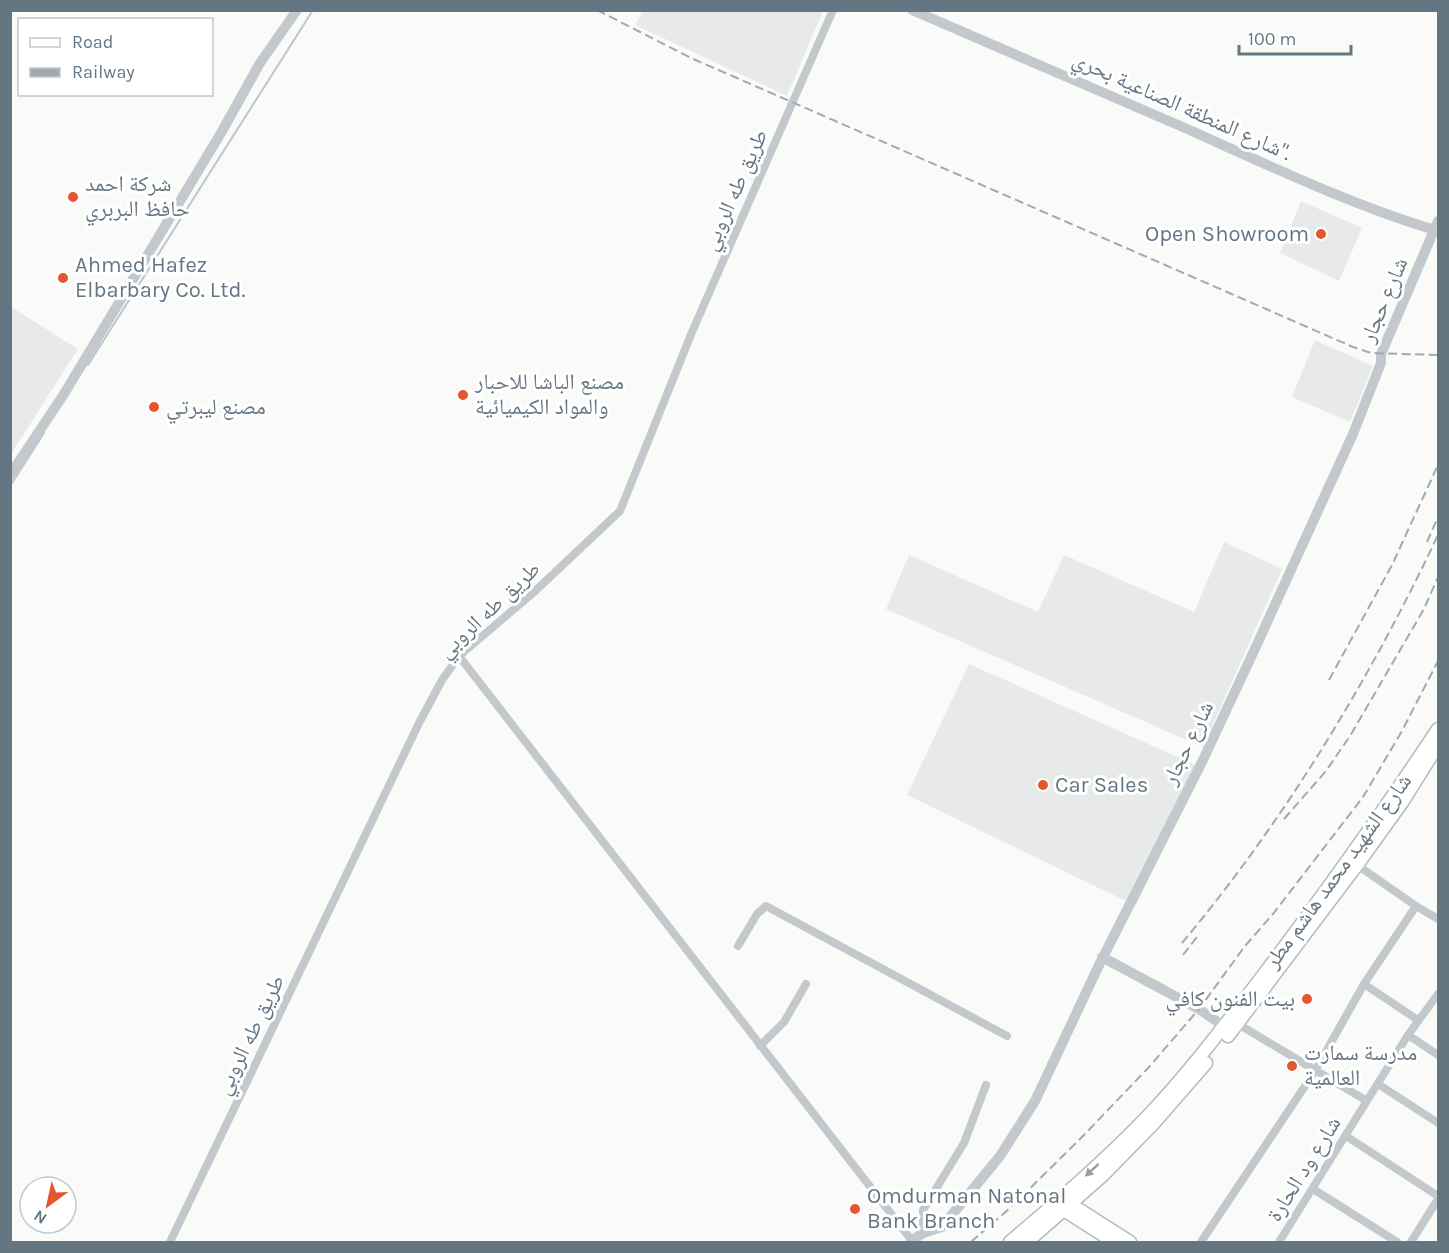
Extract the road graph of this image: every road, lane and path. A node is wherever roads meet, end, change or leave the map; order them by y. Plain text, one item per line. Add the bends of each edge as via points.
1 (297, 10) edge
2 (833, 10) edge
3 (912, 10) edge
4 (1437, 227) edge
5 (10, 475) edge
6 (459, 656) junction
7 (1438, 736) edge
8 (1357, 865) junction
9 (1416, 906) junction
10 (1438, 919) edge
11 (738, 946) dead end
12 (1102, 957) junction
13 (806, 984) dead end
14 (1364, 984) junction
15 (1438, 994) edge
16 (1418, 1020) junction
17 (1231, 1025) junction
18 (1007, 1035) dead end
19 (1408, 1035) junction
20 (760, 1046) junction
21 (1438, 1055) edge
22 (1315, 1071) junction
23 (1377, 1084) junction
24 (986, 1085) dead end
25 (1366, 1101) junction
26 (1438, 1123) edge
27 (1346, 1136) junction
28 (1313, 1189) junction
29 (1438, 1197) edge
30 (1063, 1203) junction
31 (923, 1233) junction
32 (170, 1242) edge
33 (912, 1242) edge
34 (1010, 1242) edge
35 (1027, 1242) edge
36 (1114, 1242) edge
37 (1130, 1242) edge
38 (1201, 1242) edge
39 (1281, 1242) edge
40 (1397, 1242) edge
41 (1411, 1242) edge

1 - 5 street via 260,63 64,394
2 - 6 street, طريق طه الروبي via 692,332 620,511
3 - 4 street, شارع المنطقة الصناعية بحري". via 1278,170 1375,210
4 - 12 street, شارع حجار via 1381,354 1353,434 1201,764
6 - 20 street
6 - 32 street, طريق طه الروبي via 419,723
7 - 8 main road, شارع الشهيد محمد هاشم مطر via 1403,801
7 - 17 main road, شارع الشهيد محمد هاشم مطر
8 - 9 street
8 - 17 main road, شارع الشهيد محمد هاشم مطر
9 - 10 street
9 - 14 street
11 - 18 street via 766,906
12 - 17 street
12 - 31 street, شارع حجار via 1035,1101 1005,1147 942,1227
13 - 20 street via 784,1022
14 - 16 street
14 - 22 street
15 - 16 street, شارع ود الحارة
16 - 19 street, شارع ود الحارة
17 - 22 street
17 - 30 main road, شارع الشهيد محمد هاشم مطر via 1183,1091 1153,1124 1103,1175
19 - 21 street
19 - 23 street, شارع ود الحارة
20 - 33 street
22 - 25 street
22 - 38 street
23 - 25 street, شارع ود الحارة
23 - 26 street
24 - 31 street via 964,1143 923,1210
25 - 27 street, شارع ود الحارة
27 - 28 street, شارع ود الحارة
27 - 29 street
28 - 39 street, شارع ود الحارة
28 - 40 street
29 - 41 street
30 - 34 main road, شارع الشهيد محمد هاشم مطر
30 - 35 main road, شارع الشهيد محمد هاشم مطر
30 - 36 main road
30 - 37 main road
31 - 33 street, شارع حجار

